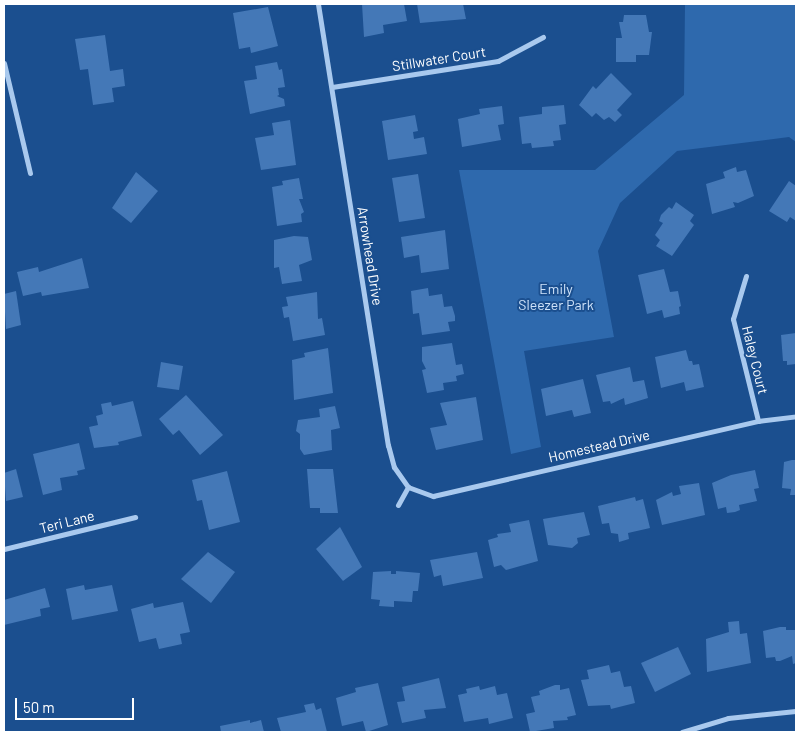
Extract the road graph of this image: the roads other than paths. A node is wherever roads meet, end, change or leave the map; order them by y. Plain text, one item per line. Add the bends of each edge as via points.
1 (318, 4) edge
2 (543, 36) dead end
3 (4, 63) edge
4 (332, 86) junction
5 (30, 173) dead end
6 (746, 276) dead end
7 (796, 416) edge
8 (758, 421) junction
9 (408, 487) junction
10 (398, 505) dead end
11 (135, 517) dead end
12 (4, 548) edge
13 (796, 711) edge
14 (682, 732) edge

1 - 4 street, Arrowhead Drive
2 - 4 street, Stillwater Court via 498,61
3 - 5 street
4 - 9 street, Arrowhead Drive via 388,447 394,467
6 - 8 street, Haley Court via 733,319
7 - 8 street, Homestead Drive
8 - 9 street, Homestead Drive via 433,496
9 - 10 street
11 - 12 street, Teri Lane
13 - 14 street via 728,718

